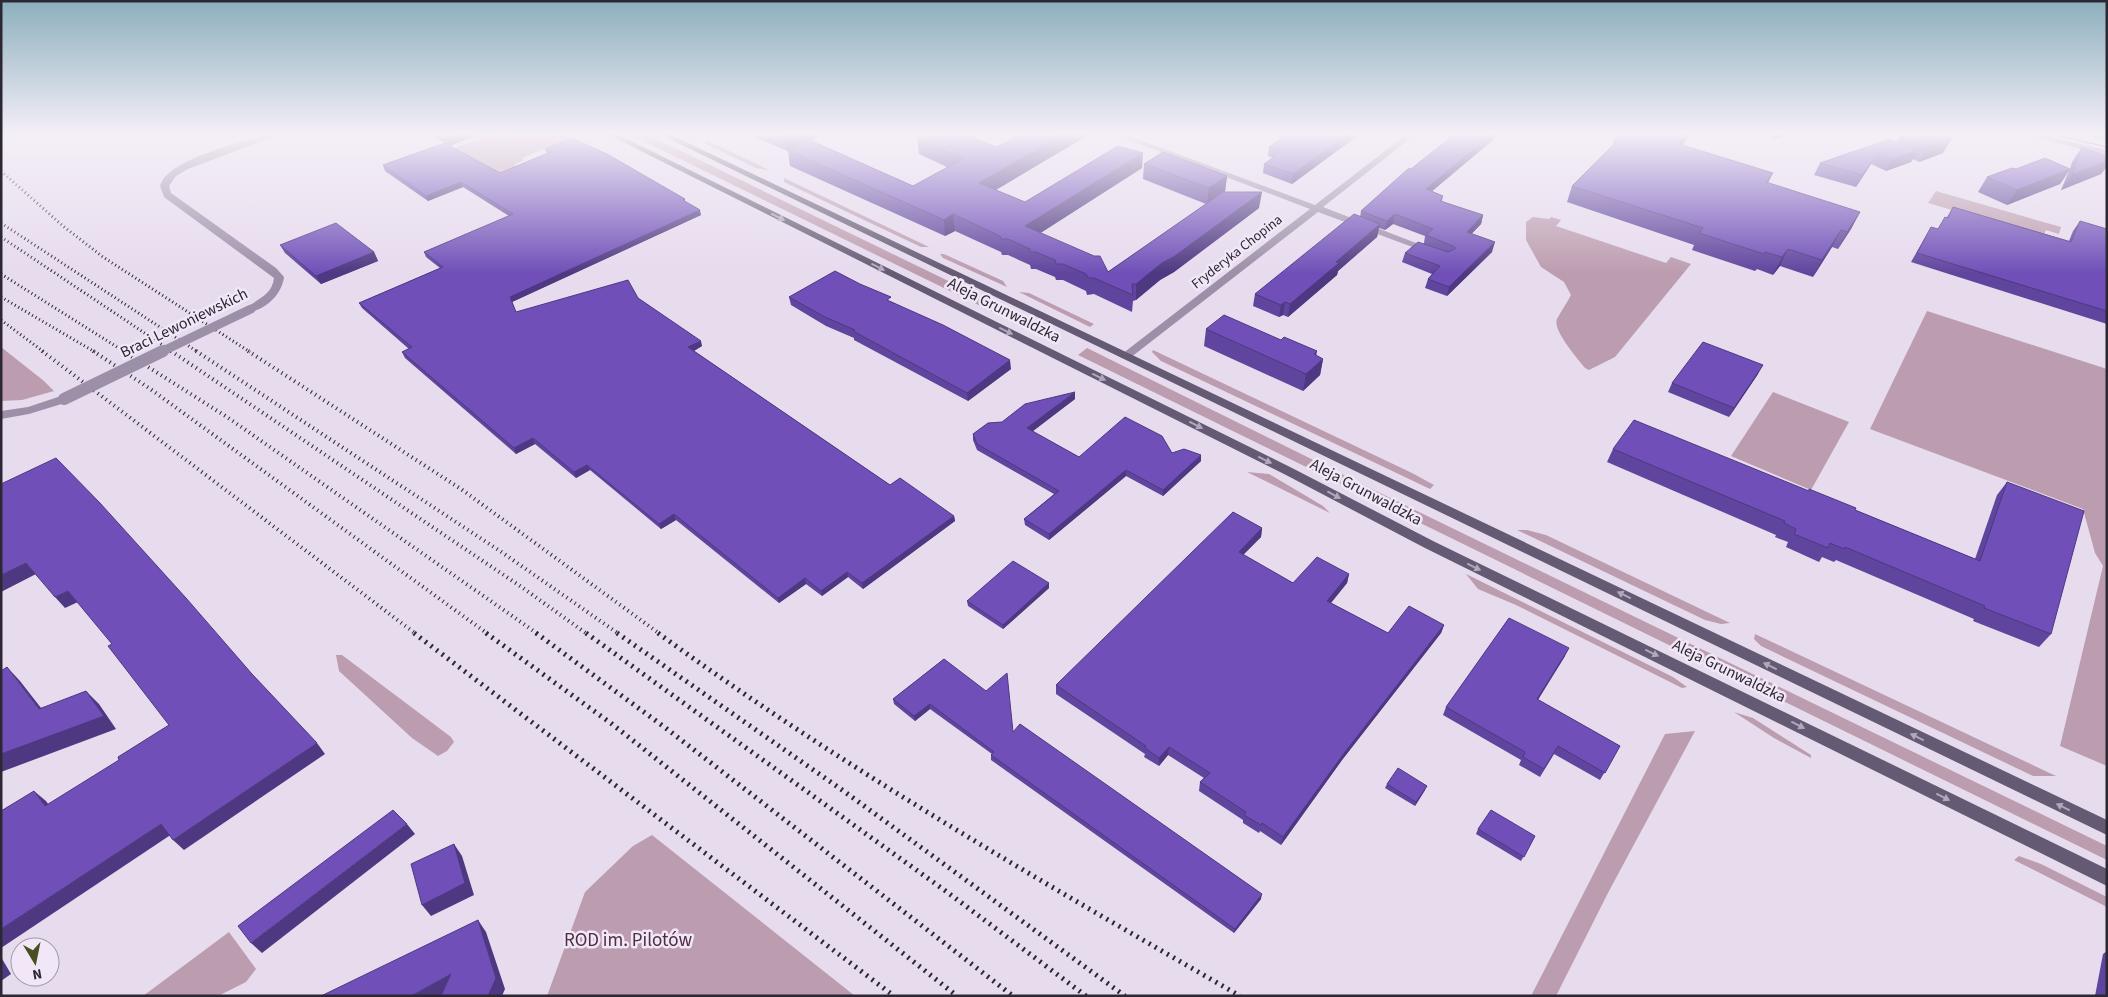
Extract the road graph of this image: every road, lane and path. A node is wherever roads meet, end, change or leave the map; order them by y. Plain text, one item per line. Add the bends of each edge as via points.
1 (165, 181) edge
2 (704, 181) edge
3 (760, 181) edge
4 (1242, 181) edge
5 (1352, 181) edge
6 (1316, 208) junction
7 (1437, 254) edge
8 (1126, 356) junction
9 (1, 415) edge
10 (2107, 828) edge
11 (2107, 878) edge

1 - 9 street, Braci Lewoniewskich, bridge via 167,195 279,277 274,292 251,309 64,399
2 -> 11 main road, Aleja Grunwaldzka via 1430,545
3 - 8 main road, Aleja Grunwaldzka
4 - 6 street
5 - 6 street, Fryderyka Chopina
6 - 7 street
6 - 8 street, Fryderyka Chopina
10 -> 8 main road, Aleja Grunwaldzka

